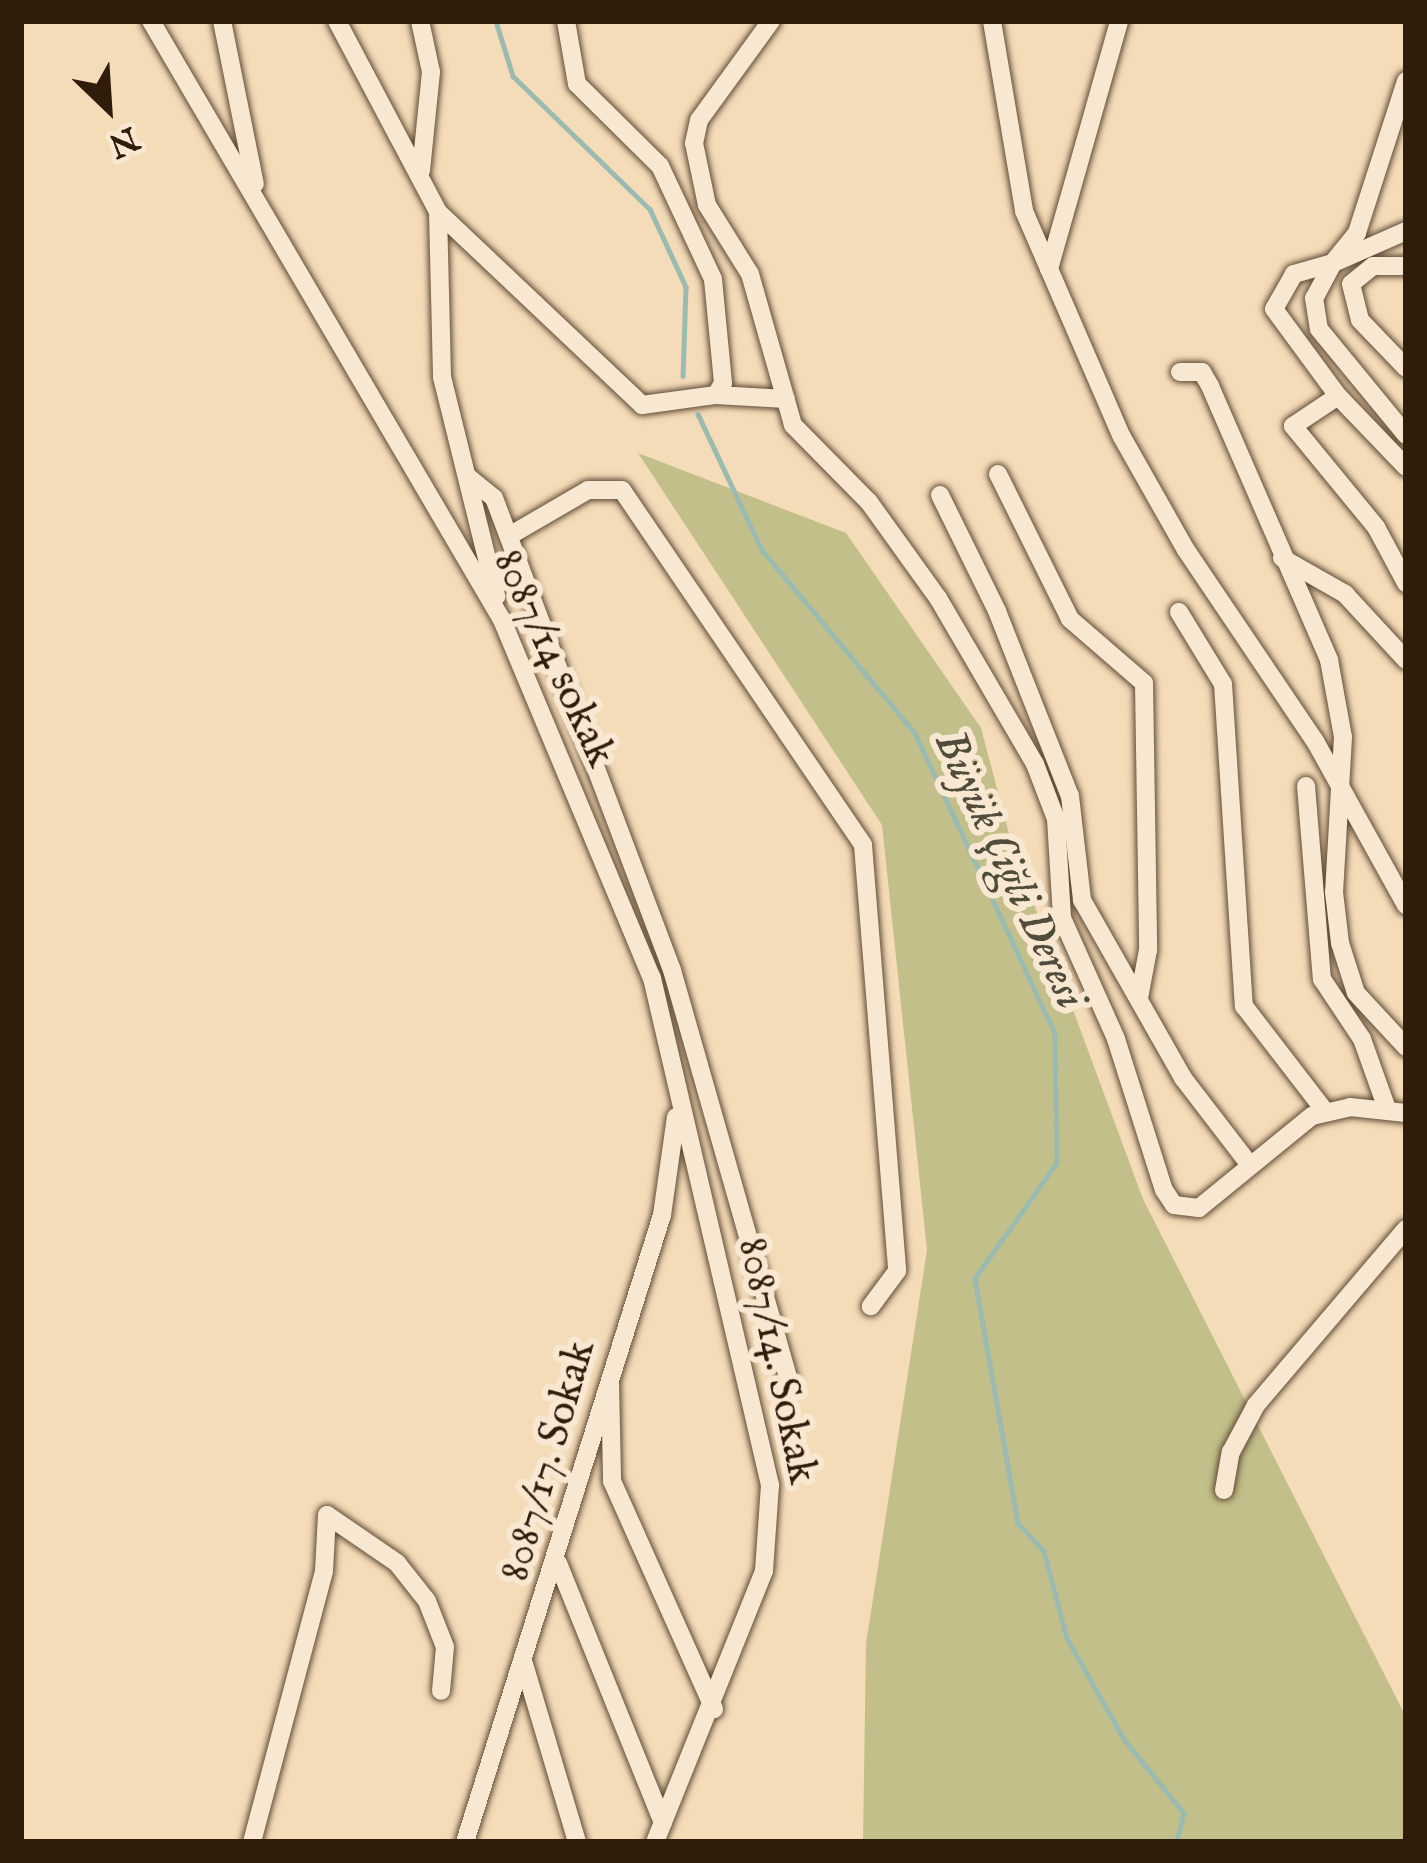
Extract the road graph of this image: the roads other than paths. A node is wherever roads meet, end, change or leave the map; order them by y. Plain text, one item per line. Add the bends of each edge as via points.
1 (151, 21) edge
2 (221, 21) edge
3 (338, 21) edge
4 (420, 21) edge
5 (566, 21) edge
6 (771, 21) edge
7 (992, 21) edge
8 (1119, 21) edge
9 (1406, 81) edge
10 (421, 176) junction
11 (259, 200) junction
12 (438, 212) junction
13 (1406, 231) edge
14 (1333, 263) junction
15 (1406, 266) edge
16 (1048, 269) junction
17 (1406, 368) edge
18 (1180, 372) dead end
19 (716, 395) junction
20 (1338, 395) junction
21 (786, 399) junction
22 (1406, 435) edge
23 (1406, 467) edge
24 (998, 474) dead end
25 (468, 477) junction
26 (940, 495) dead end
27 (509, 536) junction
28 (1282, 558) junction
29 (1406, 583) edge
30 (1179, 612) dead end
31 (502, 620) junction
32 (1406, 660) edge
33 (1306, 786) dead end
34 (1343, 795) junction
35 (1406, 905) edge
36 (1139, 998) junction
37 (1406, 1047) edge
38 (678, 1094) junction
39 (1325, 1111) junction
40 (1396, 1111) edge
41 (1249, 1164) junction
42 (1406, 1229) edge
43 (871, 1306) dead end
44 (609, 1377) junction
45 (789, 1381) dead end
46 (1224, 1490) dead end
47 (558, 1563) junction
48 (524, 1664) junction
49 (441, 1691) dead end
50 (714, 1709) junction
51 (659, 1833) edge
52 (252, 1842) edge
53 (465, 1842) edge
54 (577, 1842) edge

1 - 11 street
2 - 11 street
3 - 10 street
4 - 10 street via 431,72
5 - 19 street via 577,84 660,166 713,279 723,382
6 - 21 street via 714,94 694,143 707,205 750,274
7 - 16 street via 1024,211
8 - 16 street
9 - 14 street via 1357,233
10 - 12 street
11 - 31 street, 8087/14 sokak
12 - 19 street via 642,405
12 - 25 street via 442,377
13 - 14 street
14 - 20 street via 1294,274 1274,309
14 - 22 street via 1315,298 1319,329
15 - 17 street via 1373,266 1351,284 1360,320
16 - 34 street via 1123,437 1186,550
18 - 28 street via 1202,372 1210,386
19 - 21 street
20 - 23 street
20 - 29 street via 1293,426 1376,527
21 - 41 street via 793,425 868,502 950,616 1035,764 1056,819 1062,918 1116,1039 1164,1190 1174,1205 1198,1208
24 - 36 street via 1070,619 1144,683 1148,950
25 - 27 street via 494,498
25 - 31 street
26 - 36 street via 997,611 1070,796 1082,900
27 - 43 street via 588,490 622,490 863,845 897,1271
27 - 45 street via 672,970
28 - 32 street via 1345,594
28 - 34 street via 1328,660 1341,716
30 - 39 street via 1223,684 1244,1006
31 - 38 street, 8087/14 sokak via 652,978
33 - 40 street via 1322,980
34 - 35 street
34 - 37 street via 1334,892 1340,943 1356,993
36 - 41 street via 1183,1078
38 - 44 street, 8087/17. Sokak via 662,1215
38 - 50 street, 8087/14. Sokak via 770,1485 764,1571
39 - 40 street
39 - 41 street
42 - 46 street via 1256,1405
44 - 47 street, 8087/17. Sokak
44 - 50 street via 612,1480
47 - 48 street, 8087/17. Sokak
47 - 51 street
48 - 53 street, 8087/17. Sokak
48 - 54 street
49 - 52 street via 445,1647 427,1601 397,1563 327,1515 324,1571
50 - 51 street, 8087/14. Sokak

